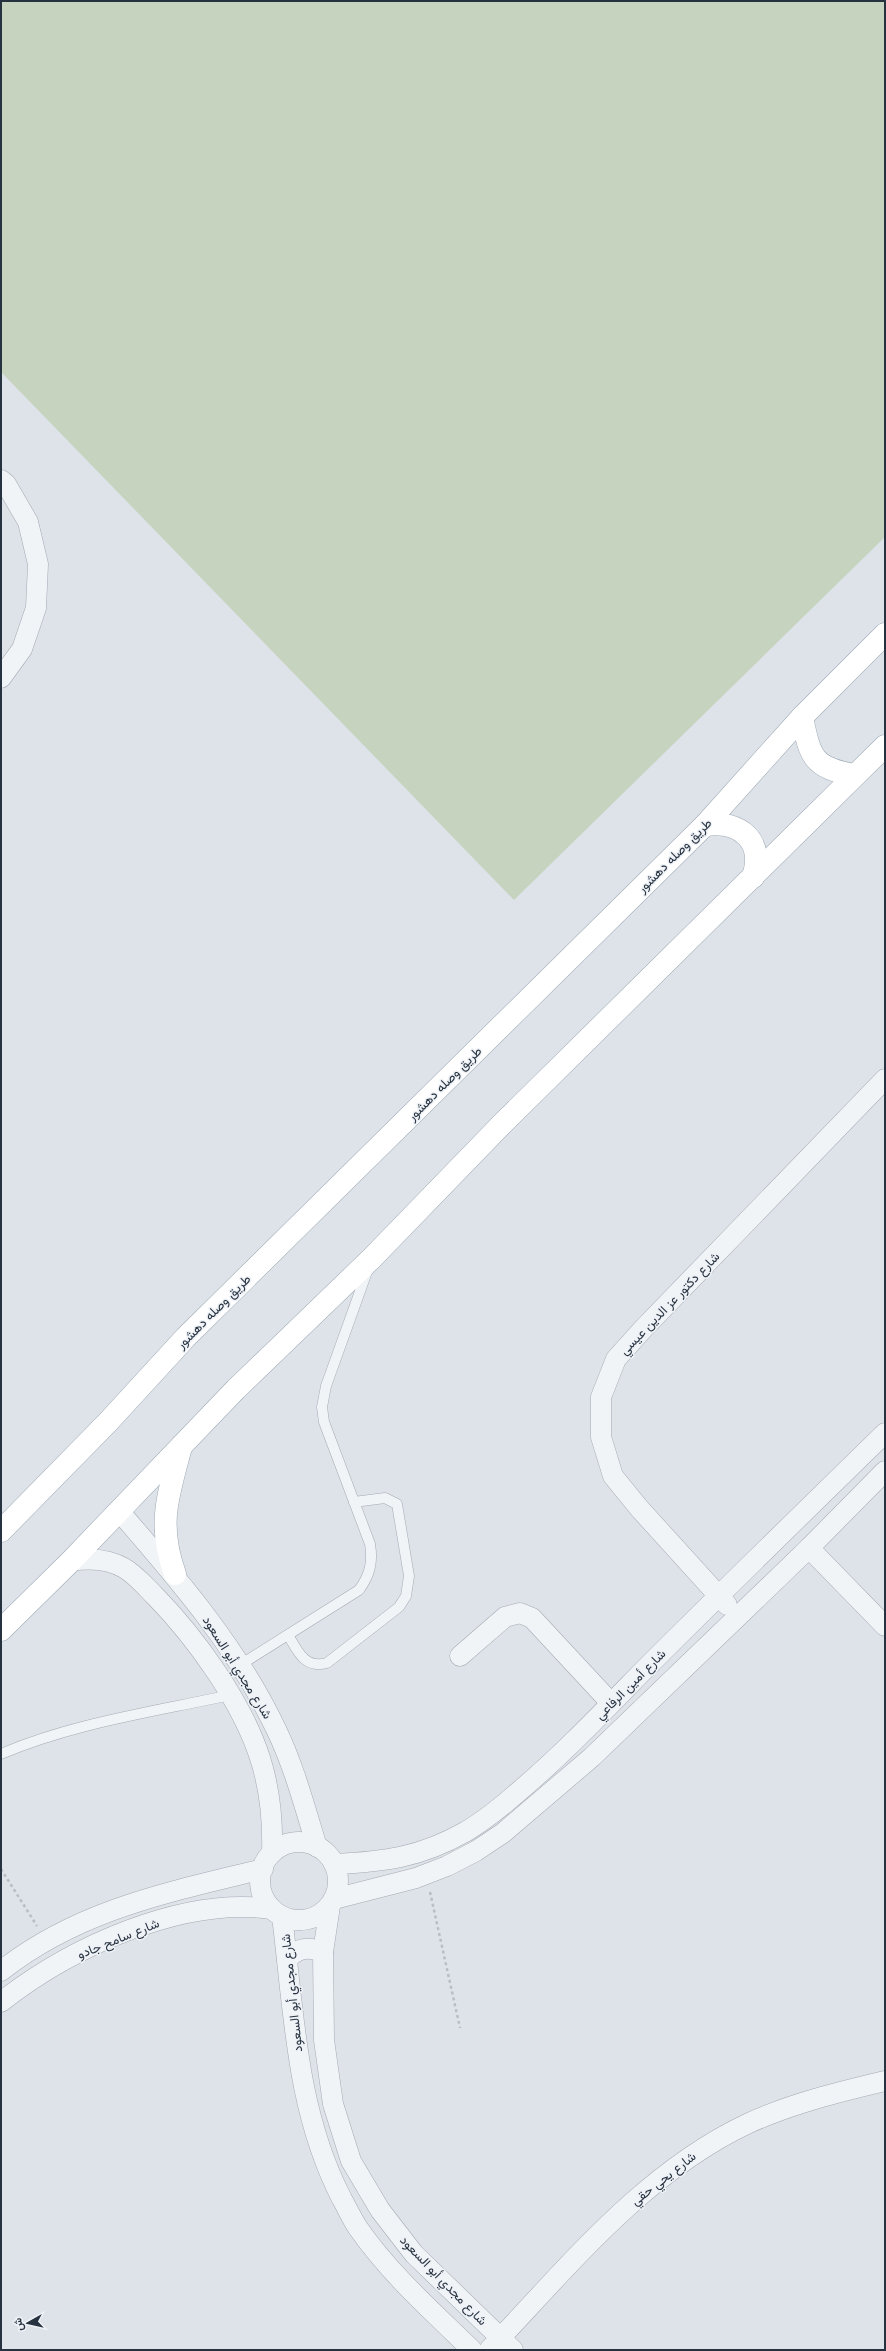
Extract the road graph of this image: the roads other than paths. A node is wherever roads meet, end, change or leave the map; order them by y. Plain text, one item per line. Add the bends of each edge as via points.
1 (1, 480) edge
2 (885, 634) edge
3 (1, 678) edge
4 (802, 717) junction
5 (885, 746) edge
6 (855, 775) junction
7 (705, 825) junction
8 (753, 877) junction
9 (885, 1079) edge
10 (372, 1258) junction
11 (885, 1433) edge
12 (182, 1443) junction
13 (885, 1471) edge
14 (354, 1502) junction
15 (119, 1511) junction
16 (1, 1531) edge
17 (809, 1548) junction
18 (71, 1560) junction
19 (175, 1574) junction
20 (719, 1595) junction
21 (199, 1604) junction
22 (737, 1616) junction
23 (179, 1621) junction
24 (885, 1626) edge
25 (1, 1630) edge
26 (288, 1635) junction
27 (460, 1656) dead end
28 (240, 1665) junction
29 (230, 1695) junction
30 (611, 1703) junction
31 (1, 1754) edge
32 (303, 1800) junction
33 (271, 1808) junction
34 (317, 1847) junction
35 (267, 1861) junction
36 (334, 1864) junction
37 (332, 1902) junction
38 (277, 1912) junction
39 (323, 1952) junction
40 (287, 1959) junction
41 (1, 1971) edge
42 (1, 2002) edge
43 (885, 2081) edge
44 (501, 2346) edge
45 (472, 2350) edge

1 - 3 street via 6,484 28,522 38,564 36,608 22,649
2 - 4 main road, طريق وصله دهشور
4 - 6 main road via 808,744 816,760 830,771
4 - 7 main road, طريق وصله دهشور
5 - 6 main road
6 - 8 main road
7 - 8 main road via 720,823 740,828 754,844 757,865
7 - 16 main road, طريق وصله دهشور via 186,1337 108,1422
8 - 10 main road via 504,1122
9 - 20 street, شارع دكتور عز الدين عيسي via 629,1344 616,1359 601,1397 600,1437 613,1476
10 - 12 main road
10 - 14 lane via 326,1386 322,1407 324,1422
11 - 20 street, شارع أمين الرفاعي
12 - 15 main road
12 - 19 main road via 164,1517 165,1537
13 - 17 street, شارع أمين الرفاعي
14 - 26 lane via 372,1553 365,1582 359,1590
14 - 26 lane via 385,1498 397,1504 409,1576 406,1596 398,1607 327,1663 312,1664 304,1660
15 - 18 main road
15 - 19 street, شارع مجدي أبو السعود
17 - 22 street, شارع أمين الرفاعي
17 - 24 street
18 - 23 street, شارع مجدي أبو السعود via 89,1558 124,1567
18 - 25 main road
19 - 21 street, شارع مجدي أبو السعود
20 - 22 street, شارع دكتور عز الدين عيسي
20 - 30 street, شارع أمين الرفاعي
21 - 23 street
21 - 28 street, شارع مجدي أبو السعود
22 - 37 street, شارع أمين الرفاعي via 592,1757 504,1833 447,1866
23 - 29 street, شارع مجدي أبو السعود
26 - 28 lane
27 - 30 street via 505,1617 520,1612 532,1618
28 - 32 street, شارع مجدي أبو السعود via 277,1731
29 - 31 lane via 55,1734
29 - 33 street, شارع مجدي أبو السعود via 260,1757
30 - 36 street, شارع أمين الرفاعي via 539,1775 492,1814 466,1831 409,1856 378,1862
32 - 33 street via 289,1810
32 - 34 street, شارع مجدي أبو السعود
33 - 35 street, شارع مجدي أبو السعود
34 - 35 street via 294,1842 282,1846
34 - 36 street via 327,1854
35 - 38 street via 262,1890
35 - 41 street, شارع سامح جادو via 96,1915 45,1940
36 - 37 street via 338,1875 338,1887
37 - 38 street via 313,1918 292,1920
37 - 39 street, شارع مجدي أبو السعود
38 - 40 street, شارع مجدي أبو السعود
38 - 42 street, شارع سامح جادو via 251,1906 230,1906 168,1918 127,1931 88,1947 51,1967
39 - 40 street via 304,1948 294,1952
39 - 44 street, شارع مجدي أبو السعود via 324,2040 333,2104 352,2161 380,2210 414,2254
40 - 45 street, شارع مجدي أبو السعود via 296,2047 308,2111 327,2170 357,2227 393,2273
43 - 44 street, شارع يحي حقي via 797,2104 749,2123 704,2147 662,2176 624,2210

